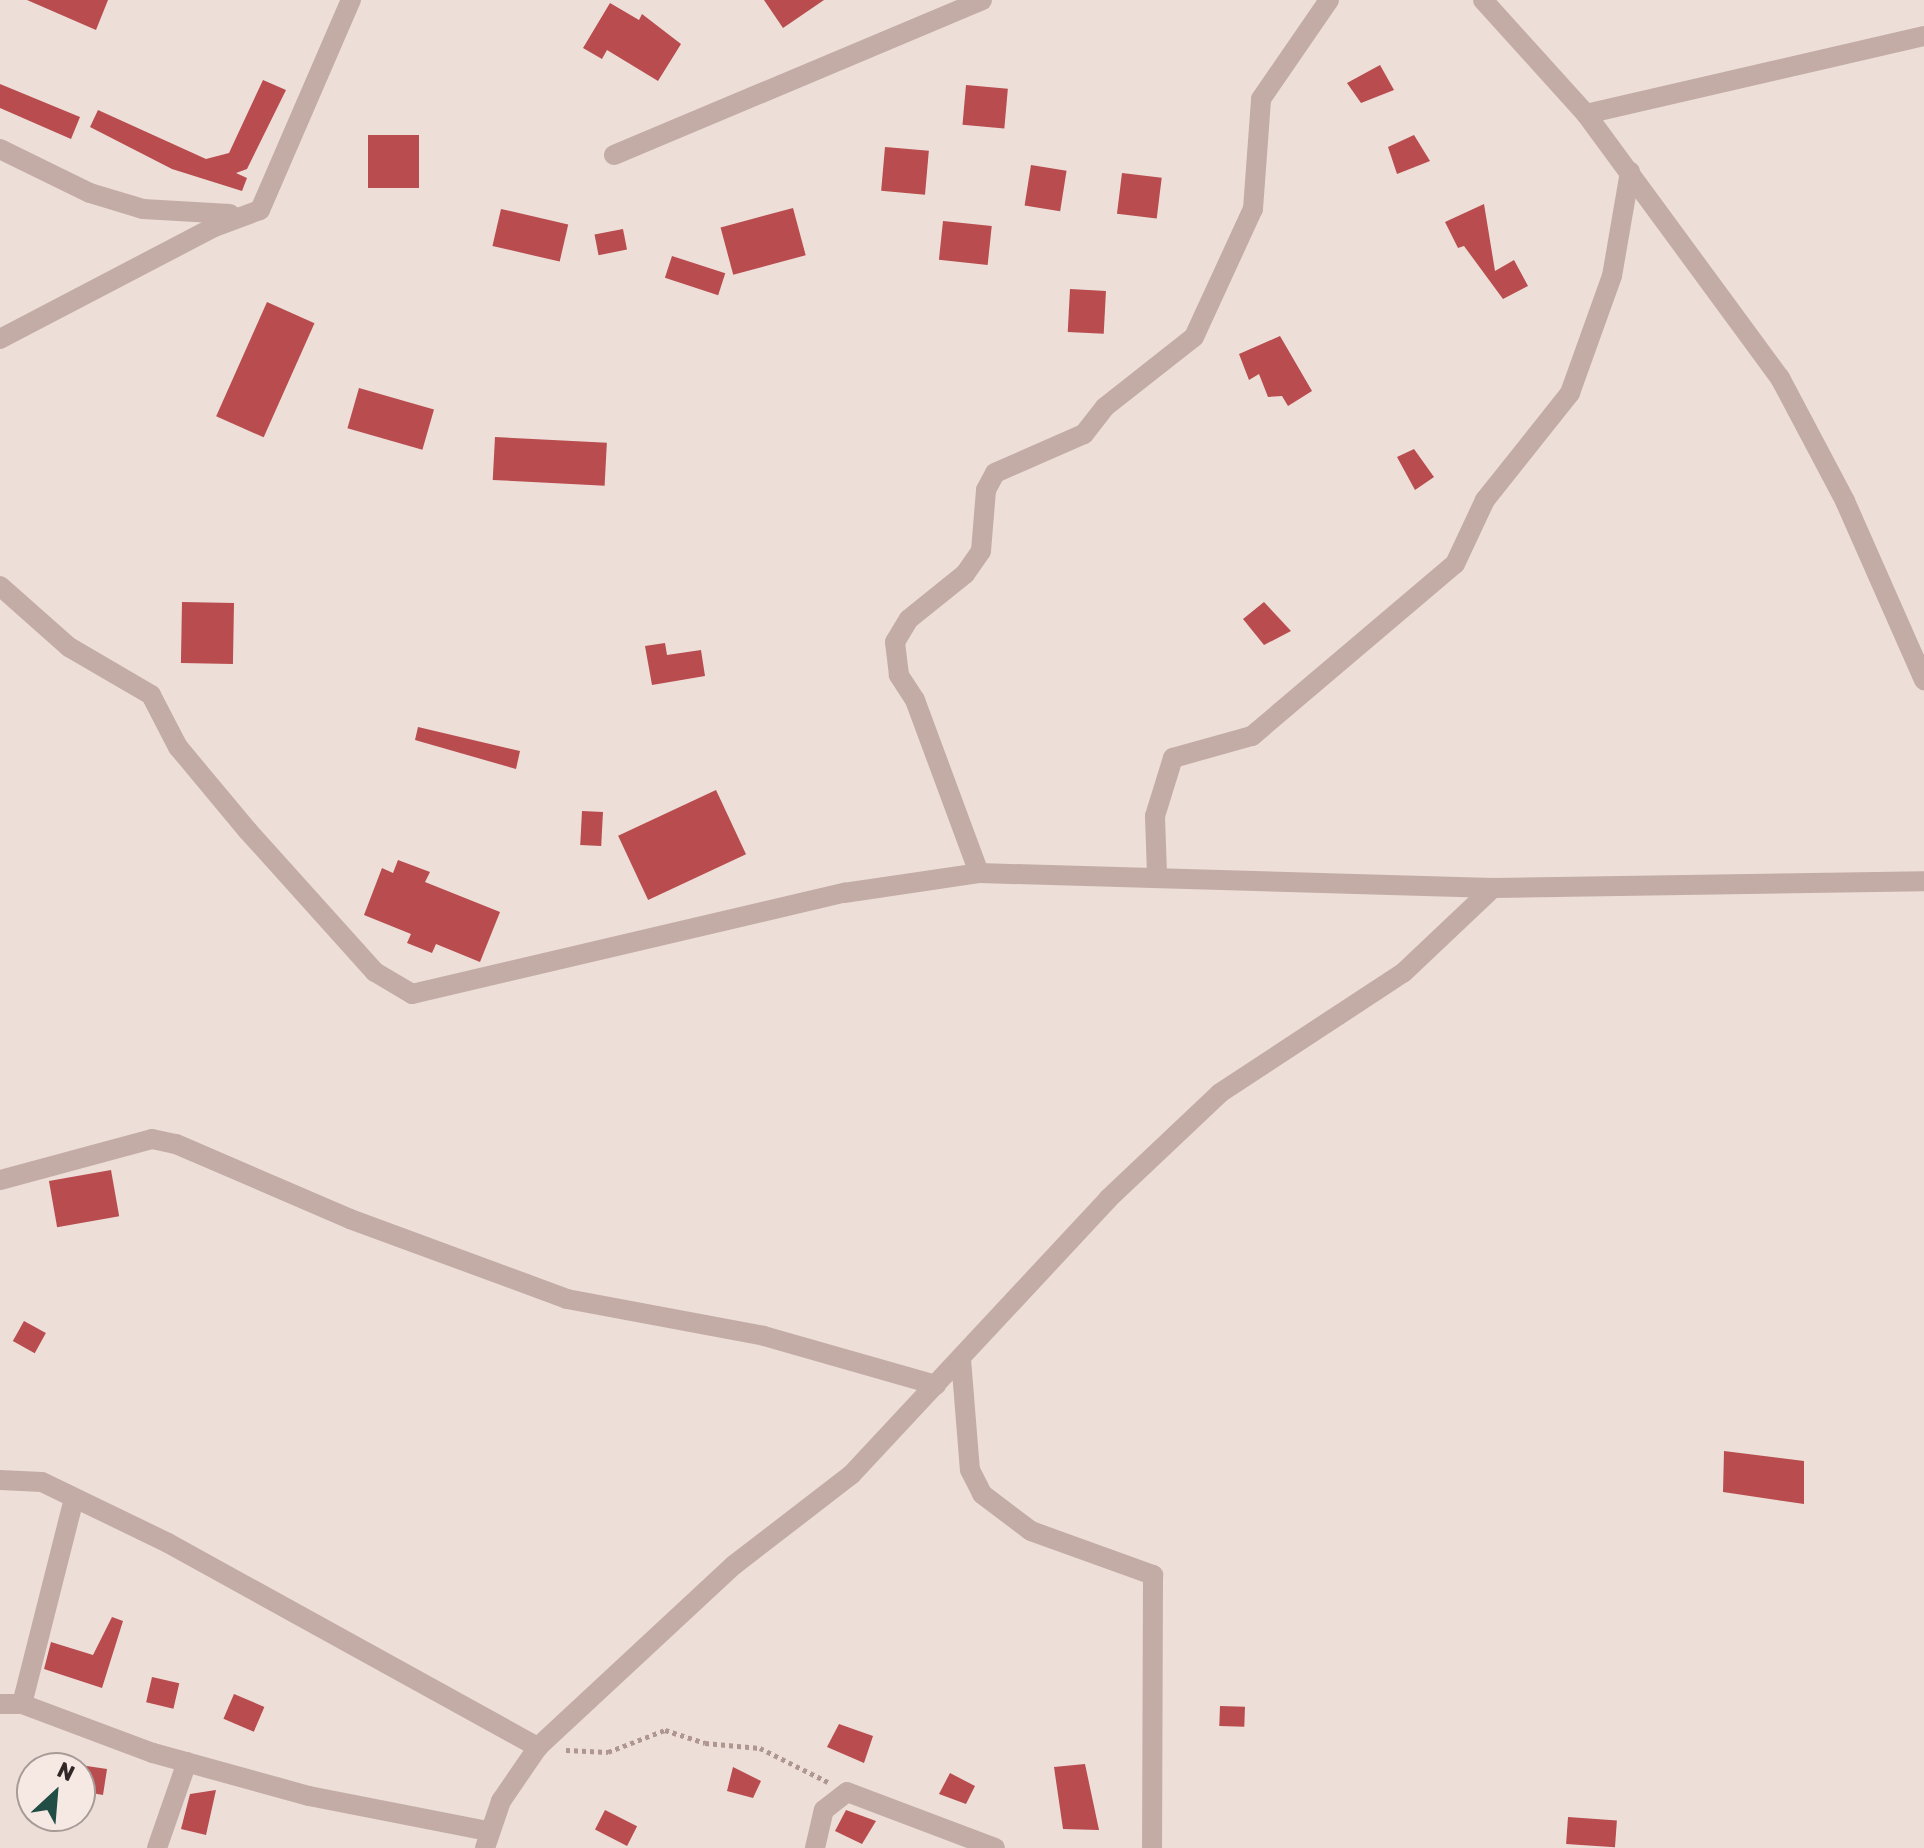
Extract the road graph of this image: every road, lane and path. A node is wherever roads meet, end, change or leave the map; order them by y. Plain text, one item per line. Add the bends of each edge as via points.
1 (351, 0) edge
2 (982, 0) edge
3 (1329, 0) edge
4 (1483, 0) edge
5 (1924, 36) edge
6 (1586, 114) junction
7 (0, 149) edge
8 (614, 155) dead end
9 (1630, 172) junction
10 (260, 210) junction
11 (0, 339) edge
12 (0, 586) edge
13 (1924, 680) edge
14 (979, 873) junction
15 (1157, 874) junction
16 (1924, 881) edge
17 (1493, 888) junction
18 (0, 1180) edge
19 (961, 1359) junction
20 (936, 1385) junction
21 (0, 1480) edge
22 (74, 1499) junction
23 (0, 1704) edge
24 (22, 1704) junction
25 (538, 1747) junction
26 (187, 1762) junction
27 (847, 1792) junction
28 (487, 1840) edge
29 (157, 1848) edge
30 (815, 1848) edge
31 (995, 1848) edge
32 (1152, 1848) edge

1 - 10 street
2 - 8 street
3 - 14 street via 1261,99 1253,209 1194,337 1105,407 1084,434 995,473 986,490 981,551 965,574 909,619 895,642 899,675 915,700
4 - 6 street
5 - 6 street
6 - 9 street
7 - 10 street via 90,193 143,209 205,216
9 - 13 street via 1780,378 1845,501
9 - 15 street via 1612,276 1570,393 1485,500 1455,564 1252,736 1173,758 1155,816
10 - 11 street via 214,227
12 - 14 street via 69,647 151,695 178,747 248,831 375,972 412,994 844,893
14 - 15 street
15 - 17 street
16 - 17 street
17 - 19 street via 1403,973 1220,1093 1108,1199
18 - 20 street via 152,1139 176,1144 377,1230 567,1299 764,1336
19 - 20 street
19 - 32 street via 968,1458 982,1494 1031,1531 1153,1575
20 - 25 street via 851,1475 734,1565
21 - 22 street via 42,1482
22 - 24 street
22 - 25 street via 168,1543
23 - 24 street
24 - 26 street
25 - 27 path via 608,1752 665,1730 705,1743 760,1748
25 - 28 street
26 - 28 street
26 - 29 street
27 - 30 street via 824,1810
27 - 31 street

